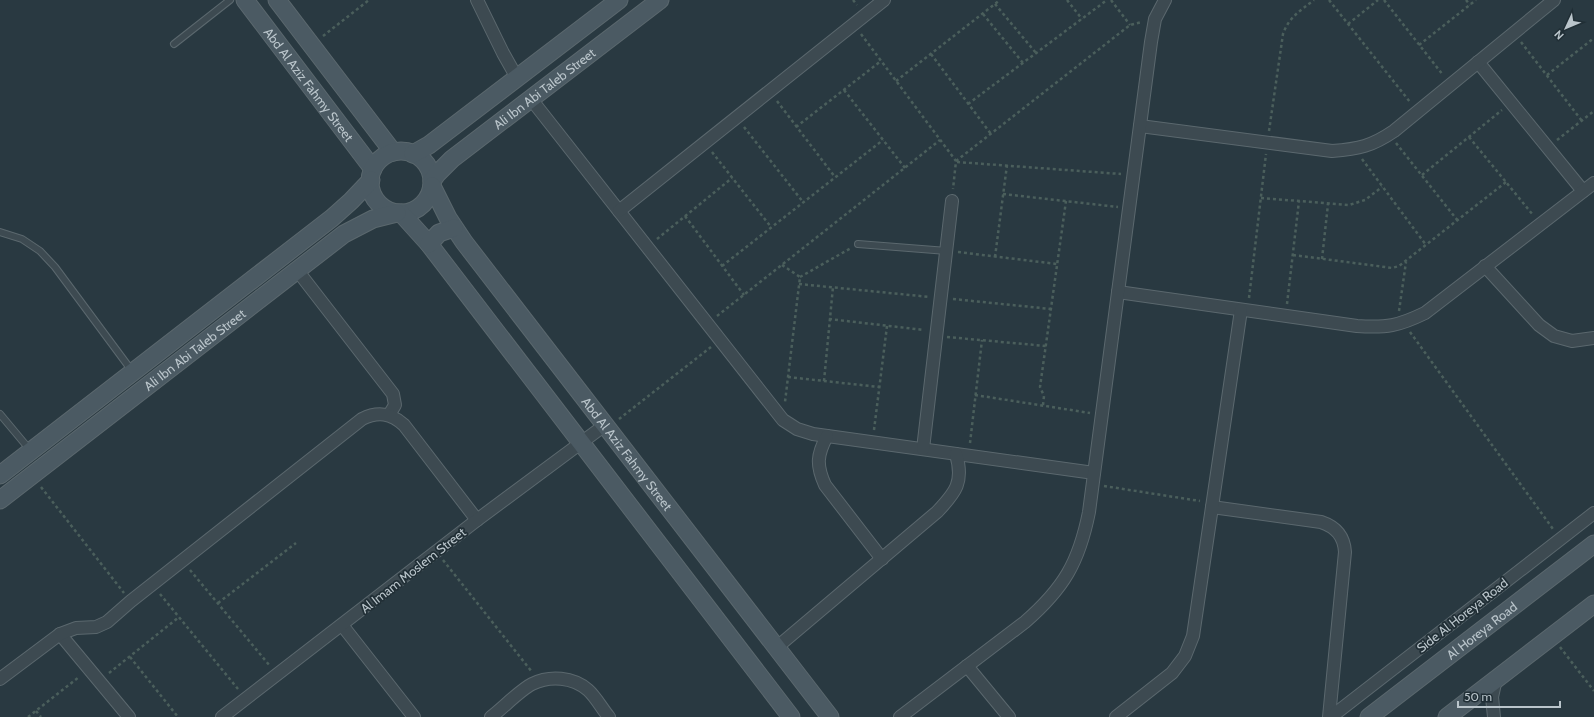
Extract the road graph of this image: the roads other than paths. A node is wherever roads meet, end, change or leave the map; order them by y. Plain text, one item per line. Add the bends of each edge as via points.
1 (230, 0) edge
2 (245, 0) edge
3 (277, 0) edge
4 (477, 0) edge
5 (619, 0) edge
6 (660, 0) edge
7 (884, 0) edge
8 (1165, 0) edge
9 (1554, 0) edge
10 (174, 44) dead end
11 (1478, 62) junction
12 (517, 78) junction
13 (531, 99) junction
14 (1140, 126) junction
15 (375, 128) junction
16 (446, 132) junction
17 (354, 143) junction
18 (462, 151) junction
19 (393, 152) junction
20 (414, 154) junction
21 (372, 174) junction
22 (1594, 183) edge
23 (432, 184) junction
24 (1583, 191) junction
25 (952, 201) road end
26 (619, 211) junction
27 (399, 213) junction
28 (332, 218) junction
29 (454, 228) junction
30 (0, 232) edge
31 (344, 234) junction
32 (429, 244) junction
33 (858, 244) road end
34 (947, 251) junction
35 (1485, 266) junction
36 (297, 270) junction
37 (1118, 292) junction
38 (1245, 310) junction
39 (1594, 338) edge
40 (133, 372) junction
41 (85, 409) junction
42 (0, 414) edge
43 (389, 415) junction
44 (98, 424) junction
45 (606, 426) junction
46 (826, 436) junction
47 (581, 443) junction
48 (923, 449) junction
49 (31, 452) junction
50 (956, 454) junction
51 (0, 475) edge
52 (1093, 479) junction
53 (0, 500) edge
54 (1212, 505) junction
55 (1594, 513) edge
56 (477, 520) junction
57 (1594, 544) edge
58 (882, 559) junction
59 (1594, 604) edge
60 (342, 625) junction
61 (60, 634) junction
62 (776, 648) junction
63 (967, 666) junction
64 (0, 679) edge
65 (1496, 679) junction
66 (128, 717) edge
67 (222, 717) edge
68 (414, 717) edge
69 (491, 717) edge
70 (608, 717) edge
71 (791, 717) edge
72 (830, 717) edge
73 (900, 717) edge
74 (1009, 717) edge
75 (1116, 717) edge
76 (1330, 717) edge
77 (1370, 717) edge
78 (1447, 717) edge
79 (1494, 717) edge

1 - 10 lane
2 - 17 street, Abd Al Aziz Fahmy Street
3 - 15 street, Abd Al Aziz Fahmy Street
4 - 12 street
5 - 12 street, Ali Ibn Abi Taleb Street
6 - 13 street, Ali Ibn Abi Taleb Street
7 - 26 street
8 - 14 street via 1155,19
9 - 11 street
11 - 14 street via 1389,134 1376,143 1354,149 1332,151
11 - 24 street
12 - 16 street, Ali Ibn Abi Taleb Street
13 - 18 street, Ali Ibn Abi Taleb Street
13 - 26 street
14 - 37 street
15 - 17 street via 367,139
15 - 19 street, Abd Al Aziz Fahmy Street
16 - 18 street via 451,145
16 - 20 street, Ali Ibn Abi Taleb Street
17 - 21 street, Abd Al Aziz Fahmy Street
18 - 23 street, Ali Ibn Abi Taleb Street via 443,167
19 - 20 street
19 - 21 street via 382,158
20 - 23 street via 428,168
21 - 27 street via 371,188 377,202
21 - 28 street, Ali Ibn Abi Taleb Street via 351,201
22 - 24 street
23 - 27 street via 421,206
23 - 29 street, Abd Al Aziz Fahmy Street
24 - 35 street
25 - 34 street
26 - 46 street via 783,420 797,429
27 - 31 street, Ali Ibn Abi Taleb Street via 372,219
27 - 32 street
28 - 31 street via 339,222
28 - 40 street, Ali Ibn Abi Taleb Street
29 - 32 street via 439,233
29 - 45 street, Abd Al Aziz Fahmy Street
30 - 40 lane via 22,239 40,251 55,267
31 - 36 street, Ali Ibn Abi Taleb Street
32 - 47 street
33 - 34 lane
34 - 48 street
35 - 38 street via 1425,313 1400,324 1381,327 1357,326
35 - 39 street via 1538,325 1554,336 1572,341
36 - 43 street via 393,394 395,405
36 - 44 street, Ali Ibn Abi Taleb Street
37 - 38 street
37 - 52 street
38 - 54 street
40 - 41 street, Ali Ibn Abi Taleb Street
41 - 44 street
41 - 49 street, Ali Ibn Abi Taleb Street
42 - 49 lane
43 - 56 street via 404,425
43 - 61 street via 380,413 362,419 107,622 96,627 76,628
44 - 53 street, Ali Ibn Abi Taleb Street
45 - 47 street, Al Imam Moslem Street
45 - 62 street, Abd Al Aziz Fahmy Street
46 - 48 street
46 - 58 street via 820,447 818,460 825,485
47 - 56 street, Al Imam Moslem Street
47 - 71 street
48 - 50 street
49 - 51 street, Ali Ibn Abi Taleb Street
50 - 52 street
50 - 58 street via 959,480 954,492 937,512
52 - 63 street via 1084,538 1061,585 1045,605
54 - 75 street via 1193,636 1185,656 1172,673
54 - 76 street via 1321,522 1329,524 1341,536 1345,552
55 - 76 street, Side Al Horeya Road
56 - 60 street, Al Imam Moslem Street
57 - 77 street, Al Horeya Road
58 - 62 street
59 - 65 street
60 - 67 street, Al Imam Moslem Street
60 - 68 street
61 - 64 street
61 - 66 street
62 - 72 street, Abd Al Aziz Fahmy Street
63 - 73 street
63 - 74 street
65 - 78 street
65 - 79 street via 1492,697
69 - 70 street via 531,684 552,678 578,683 589,690

